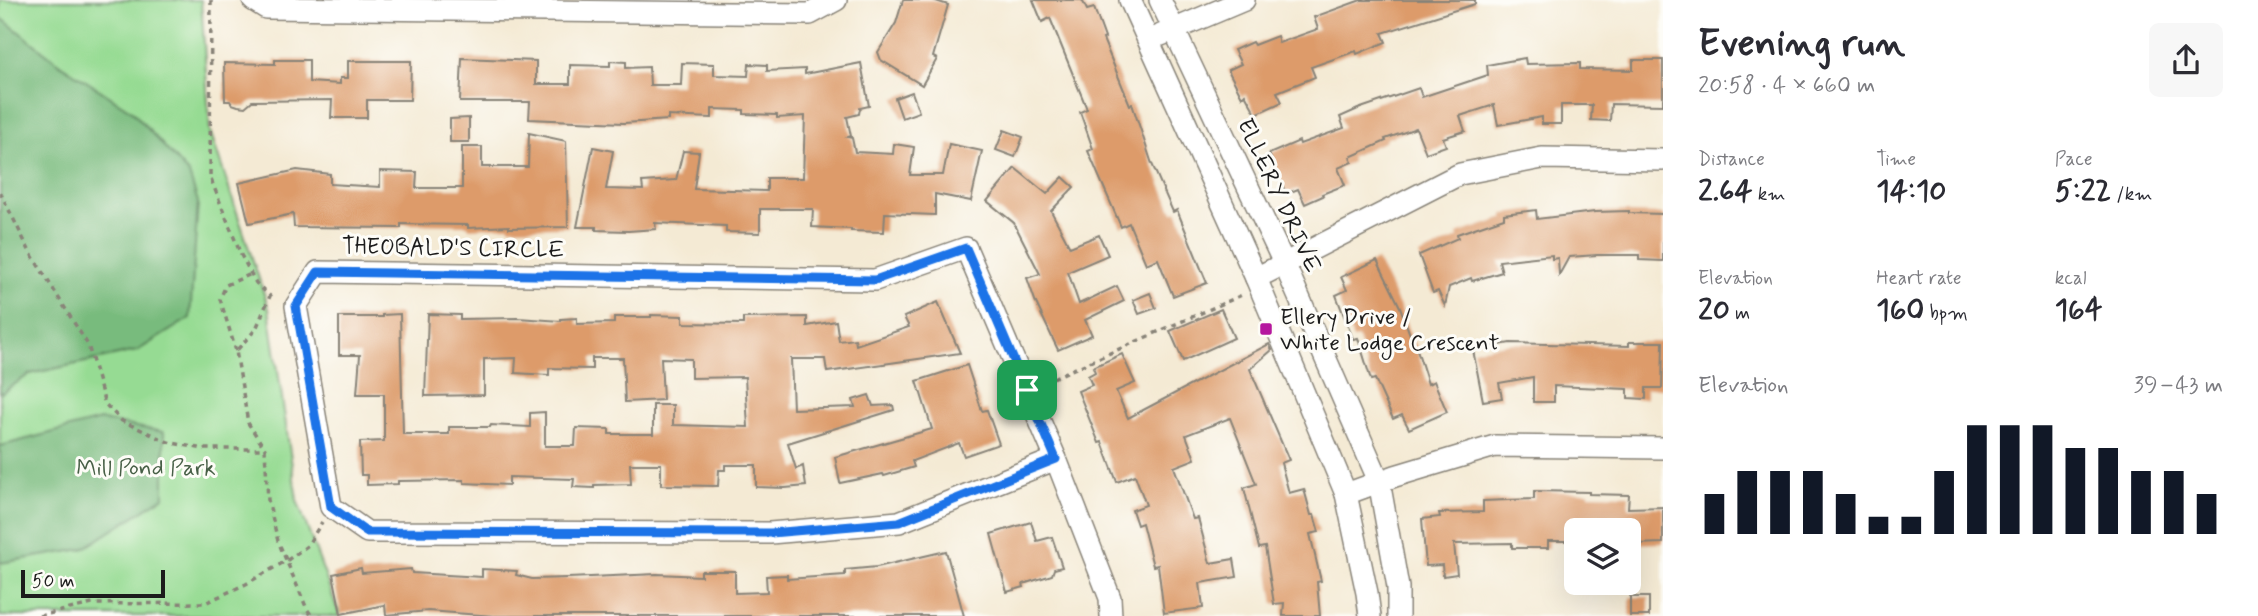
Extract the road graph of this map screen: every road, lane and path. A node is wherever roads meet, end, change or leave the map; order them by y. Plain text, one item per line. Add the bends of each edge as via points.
1 (211, 0) edge
2 (253, 0) edge
3 (836, 0) edge
4 (1130, 0) edge
5 (1160, 0) edge
6 (1244, 0) edge
7 (1173, 30) junction
8 (1149, 40) junction
9 (1663, 160) edge
10 (0, 192) edge
11 (1284, 263) junction
12 (251, 274) junction
13 (1258, 283) junction
14 (236, 351) junction
15 (1027, 390) junction
16 (1663, 448) edge
17 (265, 449) junction
18 (1056, 459) junction
19 (1379, 481) junction
20 (1346, 494) junction
21 (348, 519) junction
22 (286, 561) junction
23 (62, 613) edge
24 (39, 616) edge
25 (312, 616) edge
26 (1111, 616) edge
27 (1370, 616) edge
28 (1398, 616) edge

1 - 12 path via 210,177
2 - 3 street via 266,8 796,14 810,14
4 - 8 street
5 - 7 street, ELLERY DRIVE
6 - 7 street
7 - 8 street
7 - 11 street, ELLERY DRIVE
8 - 13 street
9 - 11 street via 1542,158 1460,174
10 - 17 path via 30,252 88,345 105,404 122,421 168,442 203,449
11 - 13 street
11 - 19 street, ELLERY DRIVE
12 - 14 path via 270,296 256,329
12 - 14 path via 226,285 220,299
13 - 15 path
13 - 20 street
14 - 17 path via 248,423
15 - 18 street, THEOBALD'S CIRCLE
15 - 21 street, THEOBALD'S CIRCLE via 966,248 875,280 318,272 296,306 331,507
16 - 19 street via 1495,446
17 - 22 path via 268,500
18 - 21 street via 899,522 783,532 366,532
18 - 26 street, THEOBALD'S CIRCLE via 1110,598
19 - 20 street
19 - 28 street, ELLERY DRIVE via 1398,587
20 - 27 street
21 - 22 path via 323,520 307,546
22 - 23 path via 205,603 92,604
22 - 25 path
23 - 24 path

